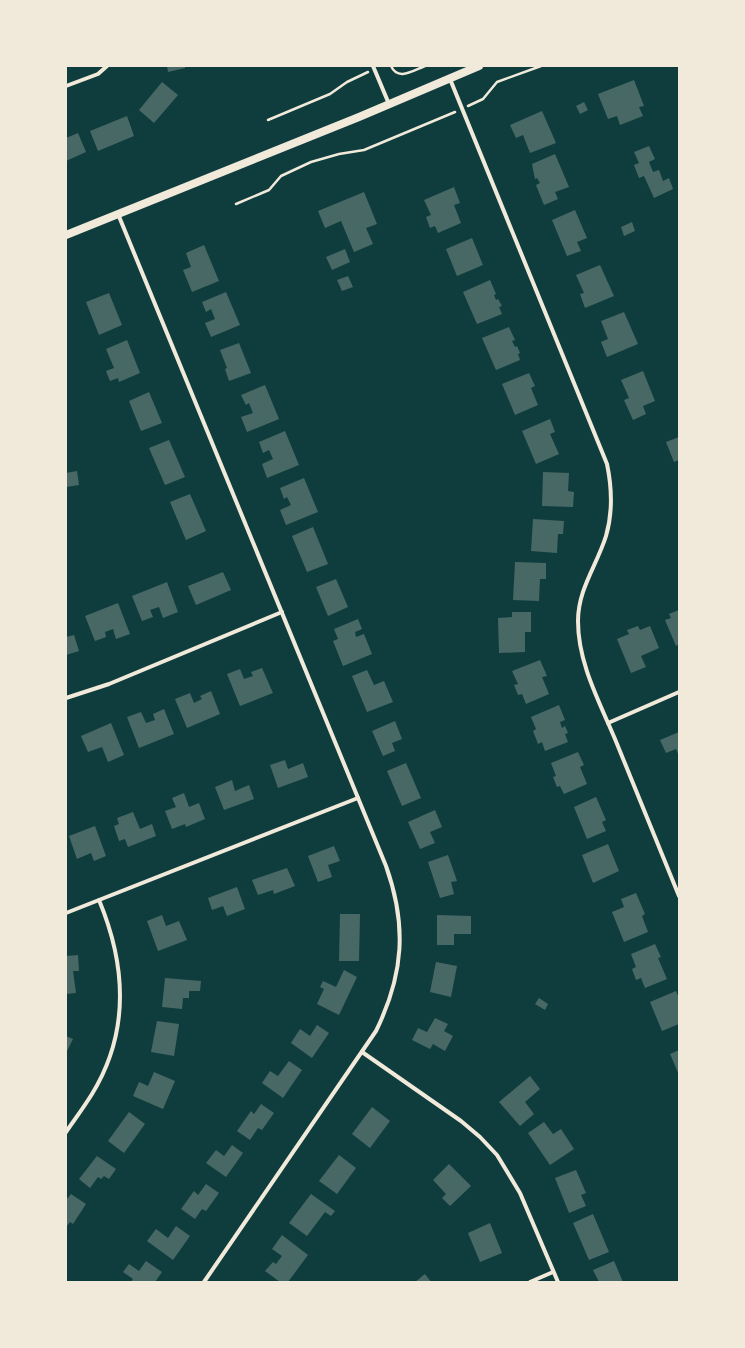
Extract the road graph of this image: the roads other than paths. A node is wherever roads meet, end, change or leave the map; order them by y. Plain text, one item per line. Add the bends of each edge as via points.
1 (107, 66) edge
2 (373, 66) edge
3 (479, 66) edge
4 (450, 79) junction
5 (66, 86) edge
6 (389, 104) junction
7 (118, 214) junction
8 (66, 235) edge
9 (282, 612) junction
10 (679, 692) edge
11 (66, 698) edge
12 (608, 723) junction
13 (358, 798) junction
14 (679, 896) edge
15 (99, 900) junction
16 (66, 913) edge
17 (362, 1052) junction
18 (66, 1132) edge
19 (553, 1272) junction
20 (204, 1282) edge
21 (530, 1282) edge
22 (558, 1282) edge

1 - 5 street via 98,74
2 - 6 street
3 - 4 main road
4 - 6 main road
4 - 12 street via 607,464 611,482 610,518 606,536 584,585 578,637 584,664
6 - 7 main road
7 - 8 main road
7 - 9 street
9 - 11 street via 109,684
9 - 13 street
10 - 12 street
12 - 14 street
13 - 15 street
13 - 17 street via 392,883 401,937 398,970 392,993 376,1031
15 - 16 street
15 - 18 street via 114,940 118,960 121,981 119,1018 104,1070 92,1094
17 - 19 street via 461,1121 497,1155 520,1193
17 - 20 street
19 - 21 street
19 - 22 street

